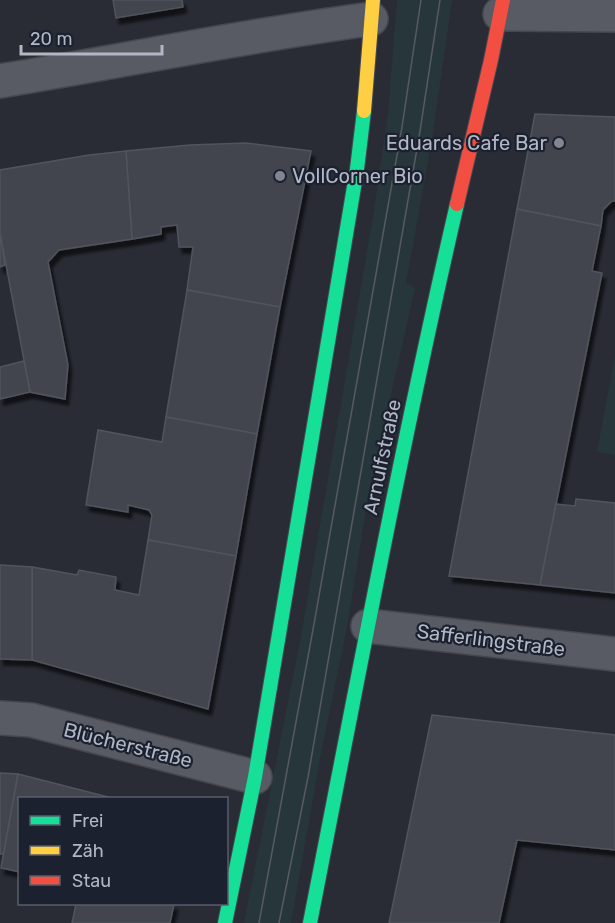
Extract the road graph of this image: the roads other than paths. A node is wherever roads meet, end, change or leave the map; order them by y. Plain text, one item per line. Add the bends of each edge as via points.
1 (502, 7) edge
2 (372, 9) edge
3 (615, 15) edge
4 (0, 81) edge
5 (368, 626) junction
6 (615, 654) edge
7 (0, 717) edge
8 (255, 777) junction
9 (225, 923) edge
10 (310, 923) edge

1 - 3 street
1 - 5 main road, Arnulfstraße via 434,304
2 - 4 street via 323,25
2 - 8 main road via 361,143
5 - 6 street, Safferlingstraße
5 - 10 main road, Arnulfstraße
7 - 8 street, Blücherstraße via 31,720
8 - 9 main road

